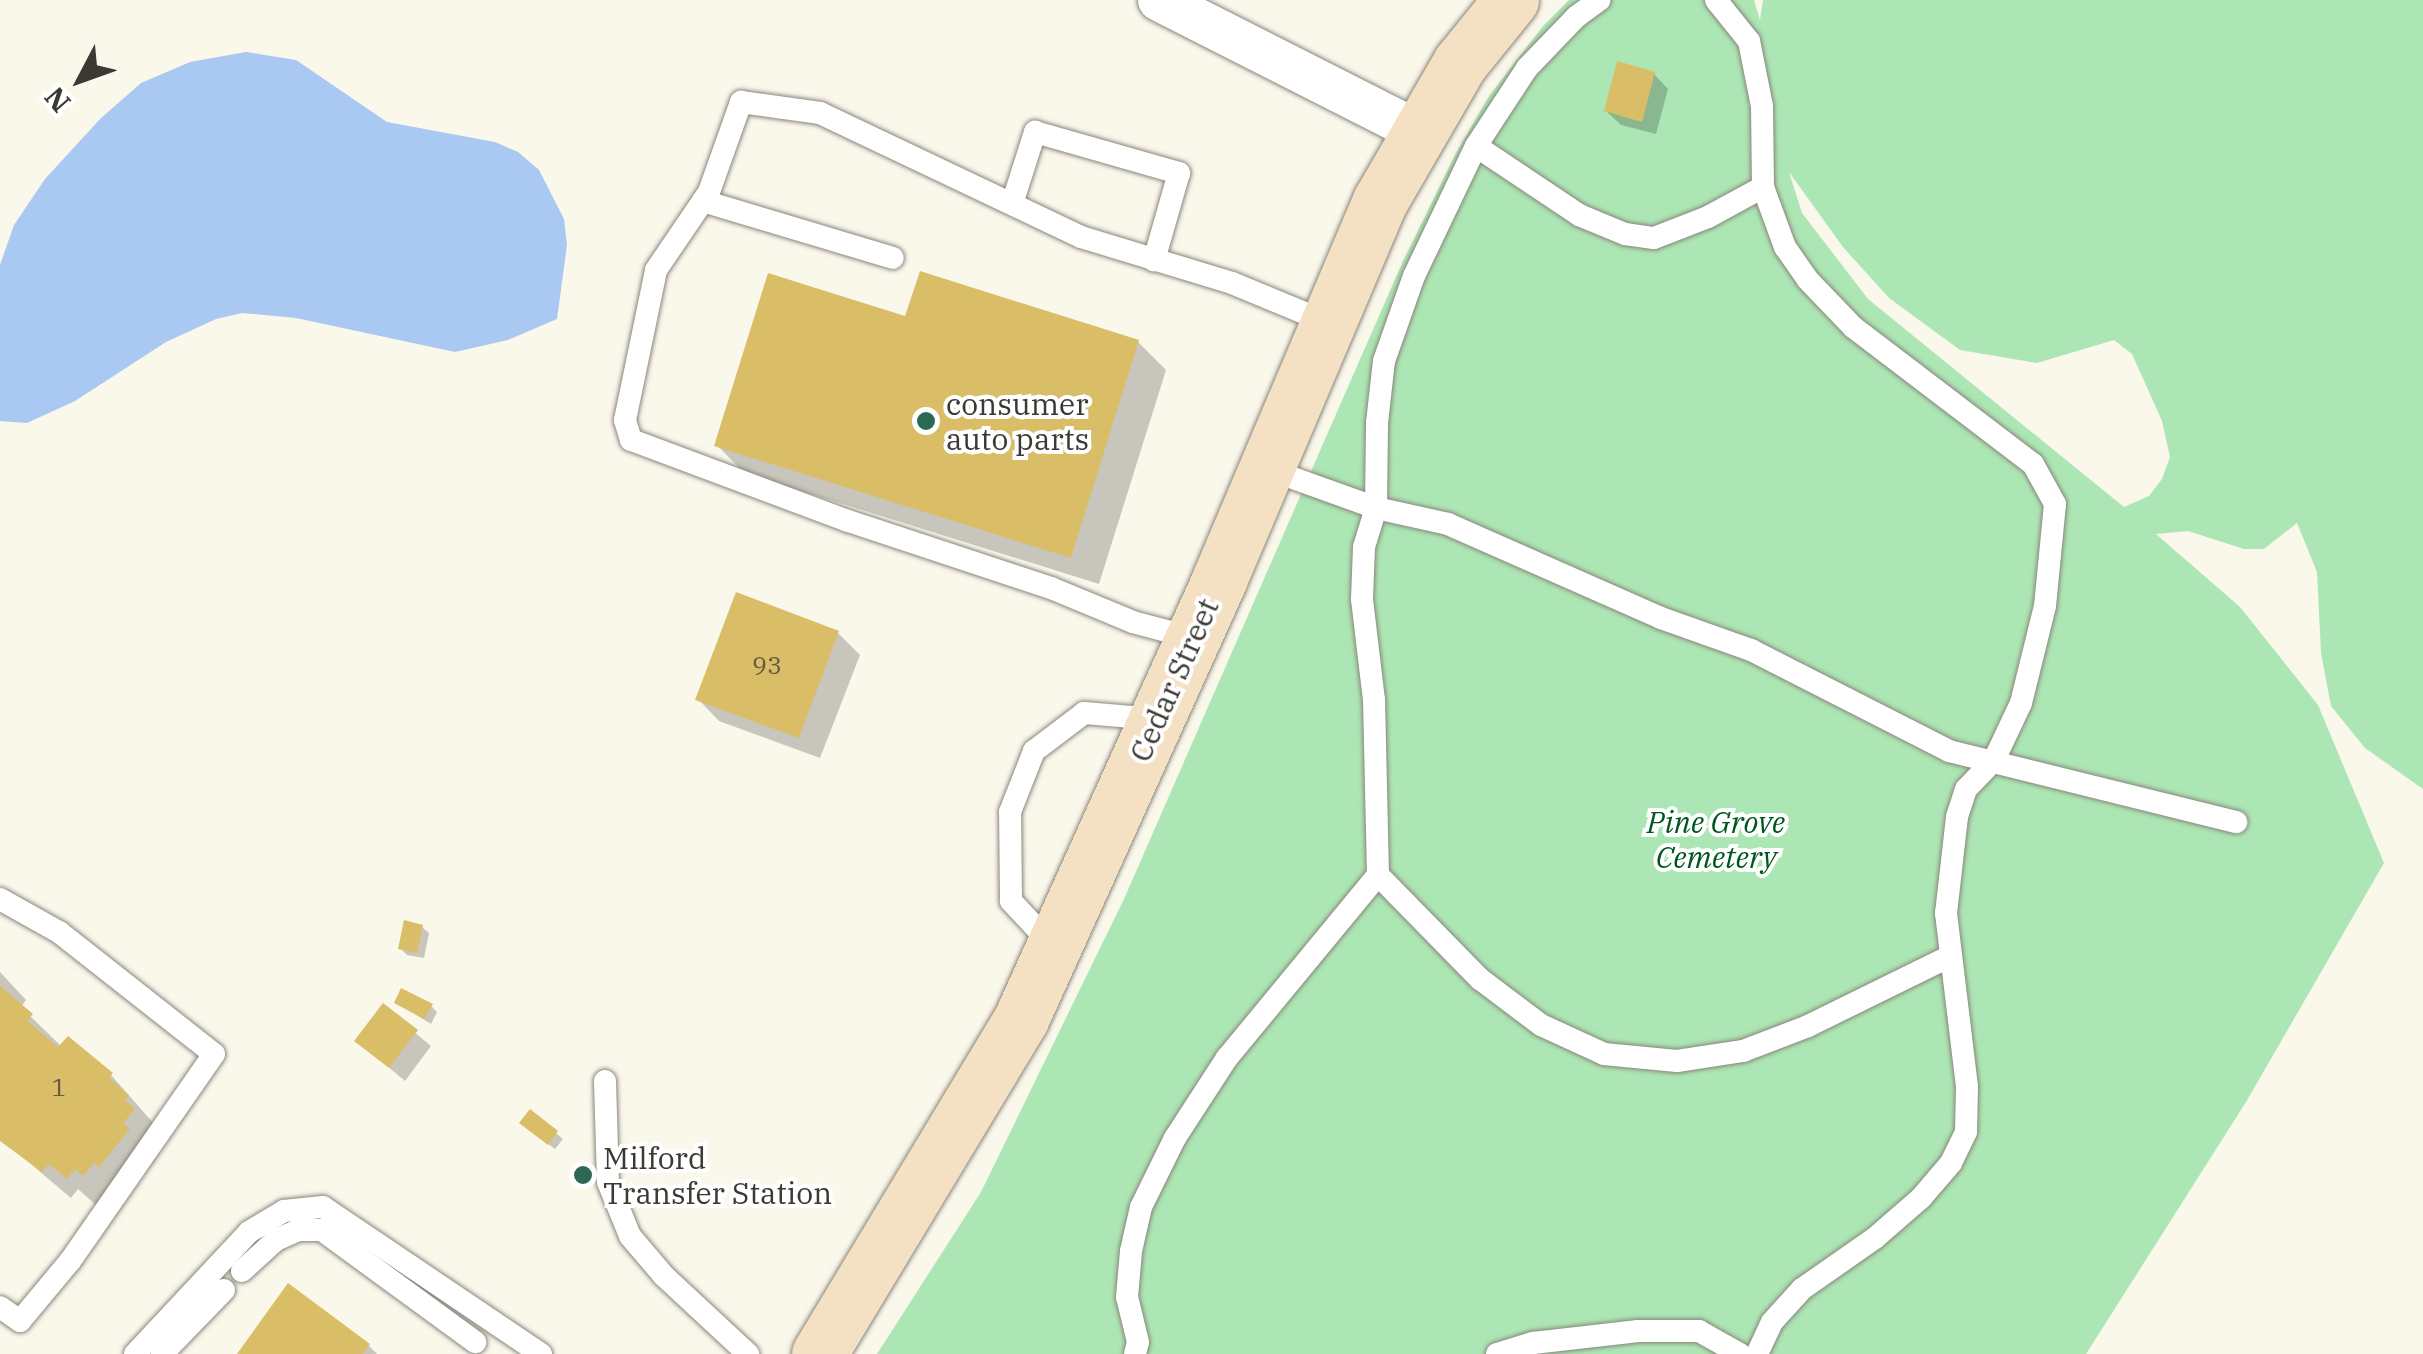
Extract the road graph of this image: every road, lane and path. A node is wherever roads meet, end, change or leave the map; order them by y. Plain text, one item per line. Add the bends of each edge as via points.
1 (1159, 0) edge
2 (1511, 0) edge
3 (1599, 0) edge
4 (1716, 0) edge
5 (1417, 131) junction
6 (1476, 146) junction
7 (1763, 187) junction
8 (703, 201) junction
9 (1012, 204) junction
10 (893, 258) dead end
11 (1154, 260) junction
12 (1326, 322) junction
13 (1265, 468) junction
14 (1376, 508) junction
15 (1193, 638) junction
16 (1156, 720) junction
17 (1994, 760) junction
18 (2236, 822) dead end
19 (1378, 875) junction
20 (0, 898) edge
21 (1054, 946) junction
22 (1948, 957) junction
23 (605, 1081) dead end
24 (242, 1270) dead end
25 (224, 1290) dead end
26 (0, 1307) edge
27 (493, 1319) junction
28 (470, 1348) edge
29 (1141, 1350) edge
30 (135, 1354) edge
31 (162, 1354) edge
32 (541, 1354) edge
33 (748, 1354) edge
34 (818, 1354) edge
35 (1497, 1354) edge
36 (1740, 1354) edge
37 (1757, 1354) edge

1 - 5 street
2 - 5 main road, Cedar Street
3 - 6 lane via 1527,68
4 - 7 lane via 1748,41 1762,106
5 - 12 main road, Cedar Street
6 - 7 lane via 1579,215 1625,234 1654,238
6 - 14 lane via 1414,276 1384,361
7 - 17 lane via 1785,247 1808,280 1900,366 2033,464 2055,504 2045,606 2021,702
8 - 9 lane via 741,102 820,114
8 - 10 lane
8 - 15 lane via 656,270 625,420 631,440
9 - 11 lane
9 - 11 lane via 1035,132 1179,173
11 - 12 lane
12 - 13 main road, Cedar Street
13 - 14 lane
13 - 15 main road, Cedar Street
14 - 17 lane via 1448,524 1661,618 1751,650 1948,751
14 - 19 lane via 1364,547 1362,599 1374,700
15 - 16 main road, Cedar Street
16 - 21 main road, Cedar Street
16 - 21 lane via 1084,714 1034,752 1010,812 1011,901
17 - 18 lane
17 - 22 lane via 1966,789 1957,817
19 - 22 lane via 1480,979 1541,1025 1604,1054 1678,1061 1744,1050
19 - 29 lane via 1239,1043 1175,1138 1141,1207 1131,1252 1126,1297
20 - 26 lane via 60,932 214,1054 70,1261 20,1321
21 - 34 main road, Cedar Street via 1021,1019
22 - 37 lane via 1967,1087 1966,1132 1951,1164 1875,1238 1802,1288 1772,1322
23 - 33 lane via 608,1182 630,1236
24 - 28 lane via 276,1240 298,1230 322,1230
25 - 31 lane
27 - 28 lane
27 - 30 lane via 324,1207 284,1210 249,1232
27 - 32 lane
35 - 36 lane via 1533,1343 1638,1331 1699,1331

